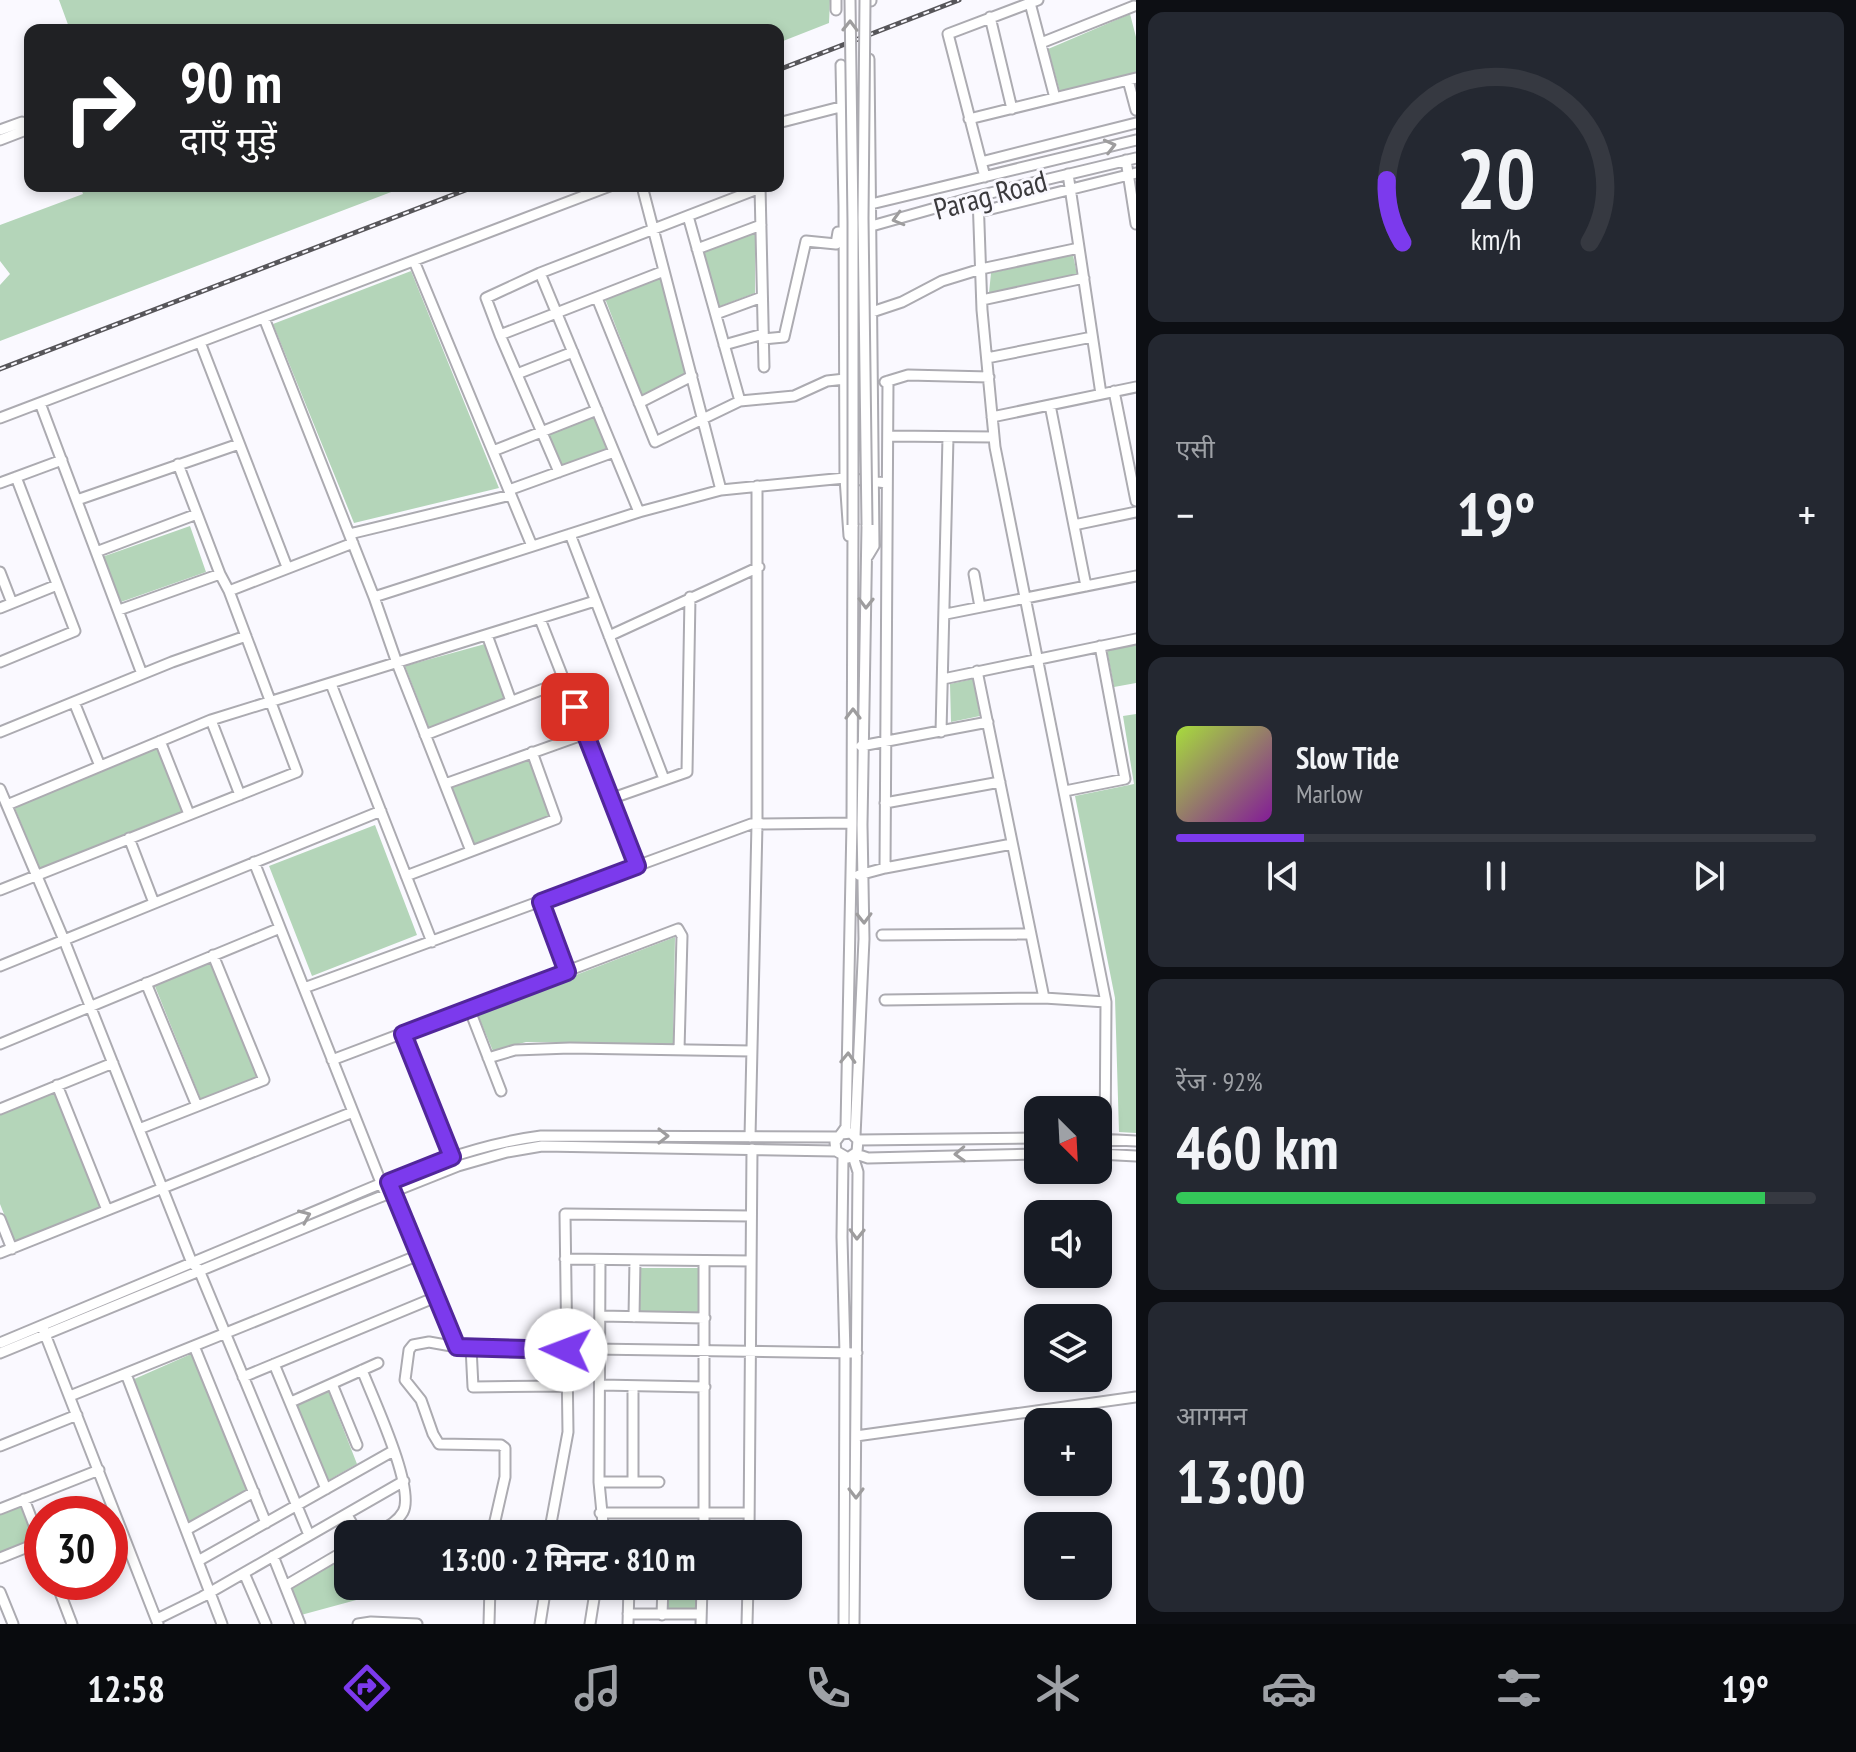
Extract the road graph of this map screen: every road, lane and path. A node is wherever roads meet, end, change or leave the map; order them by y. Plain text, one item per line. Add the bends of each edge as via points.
1 (850, 0) edge
2 (869, 0) edge
3 (1034, 2) edge
4 (1134, 7) edge
5 (990, 17) junction
6 (1041, 43) junction
7 (869, 59) dead end
8 (841, 65) dead end
9 (1132, 79) edge
10 (1055, 98) junction
11 (870, 105) junction
12 (840, 108) junction
13 (1012, 109) junction
14 (1136, 110) edge
15 (969, 119) junction
16 (784, 122) edge
17 (24, 123) edge
18 (1136, 123) edge
19 (0, 130) edge
20 (24, 131) edge
21 (0, 140) edge
22 (1136, 140) edge
23 (1066, 149) junction
24 (1032, 157) junction
25 (1131, 159) edge
26 (983, 170) junction
27 (1068, 174) junction
28 (1132, 174) edge
29 (1071, 189) junction
30 (594, 192) edge
31 (644, 192) edge
32 (748, 192) edge
33 (760, 192) edge
34 (978, 196) junction
35 (871, 204) junction
36 (844, 206) junction
37 (979, 212) junction
38 (688, 216) junction
39 (1136, 224) edge
40 (761, 225) junction
41 (872, 226) junction
42 (654, 230) junction
43 (844, 231) junction
44 (1079, 248) junction
45 (697, 249) junction
46 (414, 261) junction
47 (981, 269) junction
48 (664, 271) junction
49 (540, 273) junction
50 (1084, 278) junction
51 (762, 297) junction
52 (597, 298) junction
53 (982, 300) junction
54 (872, 312) junction
55 (557, 313) junction
56 (716, 314) junction
57 (264, 318) junction
58 (500, 335) junction
59 (763, 336) junction
60 (1092, 337) junction
61 (200, 342) junction
62 (724, 345) junction
63 (573, 352) junction
64 (987, 358) junction
65 (764, 367) dead end
66 (517, 374) junction
67 (692, 376) junction
68 (989, 377) junction
69 (845, 379) junction
70 (888, 381) junction
71 (1136, 387) edge
72 (873, 388) junction
73 (1114, 391) junction
74 (1101, 394) junction
75 (740, 401) junction
76 (40, 403) junction
77 (639, 403) junction
78 (1050, 405) junction
79 (597, 410) junction
80 (992, 417) junction
81 (0, 418) edge
82 (703, 420) junction
83 (542, 431) junction
84 (888, 436) junction
85 (948, 437) junction
86 (994, 437) junction
87 (239, 444) junction
88 (493, 451) junction
89 (614, 452) junction
90 (62, 460) junction
91 (178, 464) junction
92 (559, 472) junction
93 (16, 477) junction
94 (845, 478) junction
95 (0, 483) edge
96 (873, 483) junction
97 (887, 483) junction
98 (757, 486) junction
99 (721, 490) junction
100 (510, 492) junction
101 (77, 500) junction
102 (1136, 501) edge
103 (639, 512) junction
104 (1136, 512) edge
105 (197, 514) junction
106 (1074, 525) junction
107 (570, 534) junction
108 (351, 538) junction
109 (532, 546) junction
110 (853, 551) junction
111 (96, 552) junction
112 (867, 559) junction
113 (287, 567) junction
114 (759, 567) junction
115 (0, 572) edge
116 (220, 574) junction
117 (974, 574) dead end
118 (1136, 576) edge
119 (57, 585) junction
120 (1086, 586) junction
121 (229, 591) junction
122 (374, 597) junction
123 (690, 597) junction
124 (1026, 598) junction
125 (595, 601) junction
126 (12, 603) junction
127 (980, 607) junction
128 (0, 608) edge
129 (119, 610) junction
130 (946, 614) junction
131 (540, 619) junction
132 (487, 635) junction
133 (246, 636) junction
134 (609, 636) junction
135 (1136, 639) edge
136 (1100, 646) junction
137 (1038, 659) junction
138 (0, 662) edge
139 (397, 663) junction
140 (977, 671) junction
141 (142, 674) junction
142 (943, 679) junction
143 (564, 681) junction
144 (331, 684) junction
145 (511, 701) junction
146 (74, 702) junction
147 (273, 702) junction
148 (211, 720) junction
149 (988, 722) junction
150 (0, 732) edge
151 (941, 732) junction
152 (585, 734) junction
153 (425, 735) junction
154 (160, 741) junction
155 (884, 742) junction
156 (865, 745) junction
157 (853, 747) junction
158 (532, 752) junction
159 (100, 766) junction
160 (664, 779) junction
161 (1000, 782) junction
162 (445, 784) junction
163 (0, 789) edge
164 (1065, 791) junction
165 (240, 795) junction
166 (610, 799) junction
167 (885, 803) junction
168 (7, 805) junction
169 (381, 811) junction
170 (189, 814) junction
171 (852, 823) junction
172 (757, 824) junction
173 (129, 838) junction
174 (1012, 844) junction
175 (471, 851) junction
176 (254, 862) junction
177 (637, 866) junction
178 (885, 868) junction
179 (863, 875) junction
180 (36, 876) junction
181 (406, 876) junction
182 (852, 876) junction
183 (0, 890) edge
184 (541, 902) junction
185 (154, 903) junction
186 (280, 928) junction
187 (1031, 934) junction
188 (882, 935) dead end
189 (64, 940) junction
190 (432, 942) junction
191 (213, 955) junction
192 (0, 966) edge
193 (567, 972) junction
194 (146, 983) junction
195 (304, 988) junction
196 (1044, 998) junction
197 (885, 1000) dead end
198 (1106, 1002) junction
199 (90, 1007) junction
200 (469, 1008) junction
201 (403, 1034) junction
202 (0, 1044) edge
203 (679, 1050) junction
204 (751, 1051) junction
205 (488, 1058) junction
206 (332, 1060) junction
207 (113, 1063) junction
208 (57, 1085) junction
209 (501, 1091) dead end
210 (1103, 1096) edge
211 (197, 1106) junction
212 (0, 1109) edge
213 (353, 1112) junction
214 (139, 1129) junction
215 (840, 1136) junction
216 (750, 1137) junction
217 (857, 1138) junction
218 (1024, 1138) edge
219 (1112, 1140) edge
220 (1136, 1141) edge
221 (489, 1145) junction
222 (752, 1149) junction
223 (1024, 1154) edge
224 (847, 1155) junction
225 (1112, 1155) edge
226 (493, 1156) junction
227 (1136, 1156) edge
228 (452, 1157) junction
229 (162, 1187) junction
230 (387, 1188) junction
231 (107, 1210) junction
232 (751, 1216) junction
233 (0, 1219) edge
234 (12, 1249) junction
235 (0, 1253) edge
236 (419, 1255) junction
237 (565, 1259) junction
238 (600, 1260) junction
239 (635, 1260) junction
240 (704, 1261) junction
241 (751, 1261) junction
242 (196, 1266) junction
243 (436, 1297) junction
244 (600, 1316) junction
245 (634, 1317) junction
246 (705, 1318) junction
247 (43, 1330) junction
248 (226, 1333) junction
249 (0, 1343) edge
250 (194, 1346) junction
251 (457, 1347) junction
252 (471, 1347) junction
253 (566, 1350) junction
254 (600, 1351) junction
255 (705, 1352) junction
256 (751, 1352) junction
257 (0, 1353) edge
258 (857, 1353) junction
259 (845, 1354) junction
260 (378, 1363) dead end
261 (274, 1364) junction
262 (362, 1370) junction
263 (126, 1374) junction
264 (243, 1377) junction
265 (332, 1384) junction
266 (600, 1385) junction
267 (566, 1386) junction
268 (633, 1386) junction
269 (705, 1387) junction
270 (70, 1396) junction
271 (1136, 1397) edge
272 (291, 1402) junction
273 (77, 1415) junction
274 (856, 1436) junction
275 (1, 1444) edge
276 (357, 1445) dead end
277 (393, 1451) junction
278 (99, 1470) junction
279 (404, 1481) junction
280 (599, 1482) junction
281 (633, 1482) junction
282 (659, 1482) dead end
283 (326, 1489) junction
284 (254, 1492) junction
285 (32, 1496) edge
286 (24, 1499) edge
287 (297, 1506) junction
288 (0, 1509) edge
289 (600, 1513) junction
290 (706, 1513) junction
291 (749, 1513) junction
292 (347, 1515) junction
293 (350, 1520) edge
294 (396, 1520) edge
295 (495, 1520) edge
296 (552, 1520) edge
297 (601, 1520) edge
298 (705, 1520) edge
299 (749, 1520) edge
300 (266, 1523) junction
301 (186, 1530) junction
302 (309, 1535) junction
303 (24, 1550) edge
304 (273, 1556) junction
305 (0, 1558) edge
306 (334, 1559) edge
307 (198, 1561) junction
308 (244, 1573) junction
309 (285, 1586) junction
310 (0, 1592) edge
311 (210, 1592) junction
312 (63, 1600) edge
313 (490, 1600) edge
314 (544, 1600) edge
315 (594, 1600) edge
316 (663, 1600) edge
317 (748, 1600) edge
318 (662, 1615) junction
319 (628, 1619) edge
320 (701, 1619) edge
321 (158, 1622) edge
322 (11, 1623) edge
323 (72, 1624) edge
324 (222, 1624) edge
325 (266, 1624) edge
326 (300, 1624) edge
327 (358, 1624) edge
328 (417, 1624) edge
329 (489, 1624) edge
330 (540, 1624) edge
331 (590, 1624) edge
332 (747, 1624) edge
333 (844, 1624) edge
334 (854, 1624) edge

110 -> 1 street, bridge
2 - 112 street, bridge via 863,218
3 - 5 street
3 - 6 street
4 - 6 street
5 - 13 street
5 - 15 street via 948,34
6 - 10 street
7 - 11 street
8 - 12 street
9 - 10 street
9 - 14 street
10 - 13 street
11 - 12 street
11 - 35 street
12 - 16 street
12 - 36 street
12 - 59 street via 838,242 806,241 784,337
13 - 15 street
15 - 26 street
17 - 19 street
18 - 23 street
20 - 21 street
23 -> 22 street, Parag Road
23 - 24 street, Parag Road
23 - 24 street
24 - 26 street, Parag Road
24 - 26 street
25 - 27 street, Parag Road
25 - 28 street
26 - 35 street, Parag Road
27 - 29 street
27 - 34 street, Parag Road
28 - 29 street
28 - 39 street
29 - 37 street
29 - 44 street
30 - 46 street
31 - 42 street
32 - 38 street
33 - 40 street
34 - 37 street
34 -> 41 street, Parag Road
35 - 36 street, Parag Road
35 - 41 street
36 - 43 street
37 - 47 street
38 - 42 street
38 - 45 street
40 - 45 street
40 - 51 street
41 - 43 street, Parag Road
41 - 54 street
42 - 48 street
42 - 49 street
43 - 69 street
44 - 47 street
44 - 50 street
45 - 56 street
46 - 57 street
46 - 88 street
47 - 53 street
47 - 54 street
48 - 52 street
48 - 67 street
49 - 55 street
49 - 58 street via 486,298
50 - 53 street
50 - 60 street
51 - 56 street
51 - 59 street
52 - 55 street
52 - 77 street
53 - 64 street
54 - 72 street
55 - 58 street
55 - 63 street
56 - 62 street
57 - 61 street
57 - 108 street
58 - 66 street
59 - 62 street
59 - 65 street
60 - 64 street
60 - 74 street
61 - 76 street
61 - 87 street
62 - 75 street
63 - 66 street
63 - 79 street
64 - 68 street
66 - 83 street
67 - 77 street
67 - 82 street
68 - 70 street via 908,375
68 - 80 street
69 - 75 street via 794,396
69 - 94 street
70 - 72 street
70 - 84 street
71 - 73 street
72 - 96 street
73 - 74 street
73 - 102 street
74 - 78 street
75 - 82 street
76 - 81 street
76 - 90 street
77 - 82 street via 655,442
78 - 80 street
78 - 106 street
79 - 83 street
79 - 89 street
80 - 86 street
82 - 99 street
83 - 88 street
83 - 92 street
84 - 85 street
84 - 97 street
85 - 86 street
85 - 130 street
86 - 124 street
87 - 91 street
87 - 113 street
88 - 100 street
89 - 92 street
89 - 103 street
90 - 93 street
90 - 101 street
91 - 101 street
91 - 105 street
92 - 100 street
93 - 95 street
93 - 119 street
94 - 96 street
94 - 98 street
94 - 110 street via 846,526
96 - 97 street
96 - 112 street via 874,546
97 - 155 street
98 - 99 street
98 - 114 street
99 - 103 street
100 - 108 street
100 - 109 street
101 - 111 street
103 - 107 street
104 - 106 street
105 - 111 street
105 - 116 street
106 - 120 street
107 - 109 street
107 - 125 street
108 - 113 street
108 - 122 street
109 - 122 street
157 -> 110 street
111 - 129 street
112 -> 156 street
113 - 121 street
114 - 123 street
114 - 172 street
115 - 126 street
116 - 121 street
116 - 129 street
117 - 127 street
118 - 120 street
119 - 126 street
119 - 138 street via 75,631
120 - 124 street
121 - 133 street
122 - 139 street
123 - 134 street
123 - 160 street via 687,772
124 - 127 street
124 - 137 street
125 - 131 street
125 - 134 street
126 - 128 street
127 - 130 street
129 - 141 street
130 - 142 street
131 - 132 street
131 - 143 street
132 - 139 street
132 - 145 street
133 - 141 street
133 - 147 street
134 - 160 street
135 - 136 street
136 - 137 street
136 - 164 street via 1125,779
137 - 140 street
137 - 164 street
139 - 144 street
139 - 153 street
140 - 142 street
140 - 149 street
141 - 146 street
142 - 151 street
143 - 145 street
143 - 152 street
144 - 147 street
144 - 169 street
145 - 153 street
146 - 150 street
146 - 159 street
147 - 148 street
147 - 165 street via 297,772
148 - 154 street
148 - 165 street
149 - 151 street
149 - 161 street
151 - 155 street
152 - 158 street
152 - 166 street
153 - 162 street
154 - 159 street
154 - 170 street
155 - 156 street
155 - 167 street
156 - 157 street
156 - 179 street
157 - 171 street
158 - 162 street
158 - 175 street via 556,819
159 - 168 street
160 - 166 street
161 - 167 street
161 - 174 street
162 - 175 street
163 - 168 street
164 - 198 street
165 - 170 street
166 - 177 street
167 - 178 street
168 - 180 street
169 - 176 street
169 - 181 street
170 - 173 street
171 - 172 street
171 - 182 street
172 - 177 street
172 - 204 street
173 - 180 street
173 - 185 street
174 - 178 street
174 - 187 street
175 - 181 street
176 - 185 street
176 - 186 street
177 - 184 street
178 - 179 street
179 - 182 street
179 -> 217 street
180 - 183 street
180 - 189 street
181 - 190 street
215 -> 182 street via 846,1127
184 - 190 street
184 - 193 street
185 - 189 street
186 - 191 street
186 - 195 street
187 - 188 street
187 - 196 street
189 - 192 street
189 - 199 street
190 - 195 street
191 - 194 street
191 - 211 street via 264,1080
193 - 200 street
193 - 203 street via 678,929
194 - 199 street
194 - 211 street
195 - 206 street
196 - 197 street
196 - 198 street
198 - 210 street
199 - 202 street
199 - 207 street
200 - 201 street
200 - 205 street
201 - 206 street
201 - 228 street
203 - 204 street
203 - 205 street via 515,1050
204 - 216 street
205 - 209 street
206 - 213 street
207 - 208 street
207 - 214 street
208 - 212 street
208 - 231 street
211 - 214 street
213 - 229 street
213 - 230 street
214 - 229 street
215 - 216 street
215 - 217 street via 849,1133
215 - 224 street
221 -> 216 street via 541,1136
217 - 218 street
217 - 224 street via 859,1149
219 - 220 street
221 - 226 street
221 - 228 street
222 - 224 street
222 - 226 street via 542,1146
222 - 232 street
223 -> 224 street
224 -> 258 street via 858,1172
224 - 259 street via 842,1237
225 - 227 street
226 - 230 street
228 - 230 street
229 - 231 street
229 - 242 street
230 - 236 street
230 - 242 street
231 - 234 street
232 - 237 street via 565,1214
232 - 241 street
233 - 234 street
234 - 235 street
236 - 243 street
236 - 248 street
237 - 238 street
237 - 253 street
238 - 239 street
238 - 244 street
239 - 240 street
239 - 245 street
240 - 241 street
240 - 246 street
241 - 256 street
242 - 247 street
242 - 248 street
243 - 251 street
243 - 261 street
244 - 245 street
244 - 254 street
245 - 246 street
246 - 255 street
247 - 249 street
247 - 257 street
247 - 270 street
248 - 250 street
248 - 264 street
250 - 263 street
250 - 284 street
251 - 252 street
251 - 295 street via 413,1345 405,1380 421,1400 439,1444 505,1448
252 - 253 street
252 - 267 street via 473,1387
253 - 254 street
253 - 267 street
254 - 255 street
254 - 266 street
255 - 256 street
255 - 269 street
256 - 259 street
256 - 291 street
258 - 259 street
258 - 274 street
259 - 333 street
260 - 262 street
261 - 264 street
261 - 272 street
262 - 265 street
262 - 277 street
263 - 270 street
263 - 301 street
264 - 287 street
265 - 272 street
265 - 276 street
266 - 268 street
266 - 280 street
267 - 296 street via 568,1432
268 - 269 street
268 - 281 street
269 - 290 street
270 - 273 street
271 - 274 street
272 - 283 street
273 - 275 street
273 - 278 street
274 -> 334 street
277 - 279 street
277 - 283 street
278 - 285 street
278 - 321 street
279 - 292 street
279 - 294 street via 407,1497
280 - 281 street
280 - 289 street
281 - 282 street
283 - 287 street
284 - 300 street
284 - 301 street
286 - 288 street
287 - 300 street
287 - 302 street
289 - 290 street
289 - 297 street
290 - 291 street
290 - 298 street
291 - 299 street
292 - 293 street
292 - 302 street
300 - 307 street
301 - 307 street
302 - 304 street
303 - 305 street
304 - 308 street
304 - 309 street
306 - 309 street
307 - 311 street
308 - 311 street
308 - 325 street
309 - 326 street
310 - 322 street
311 - 321 street
311 - 324 street
312 - 323 street
313 - 329 street
314 - 330 street
315 - 331 street
316 - 318 street
317 - 332 street
318 - 319 street
318 - 320 street
327 - 328 street

